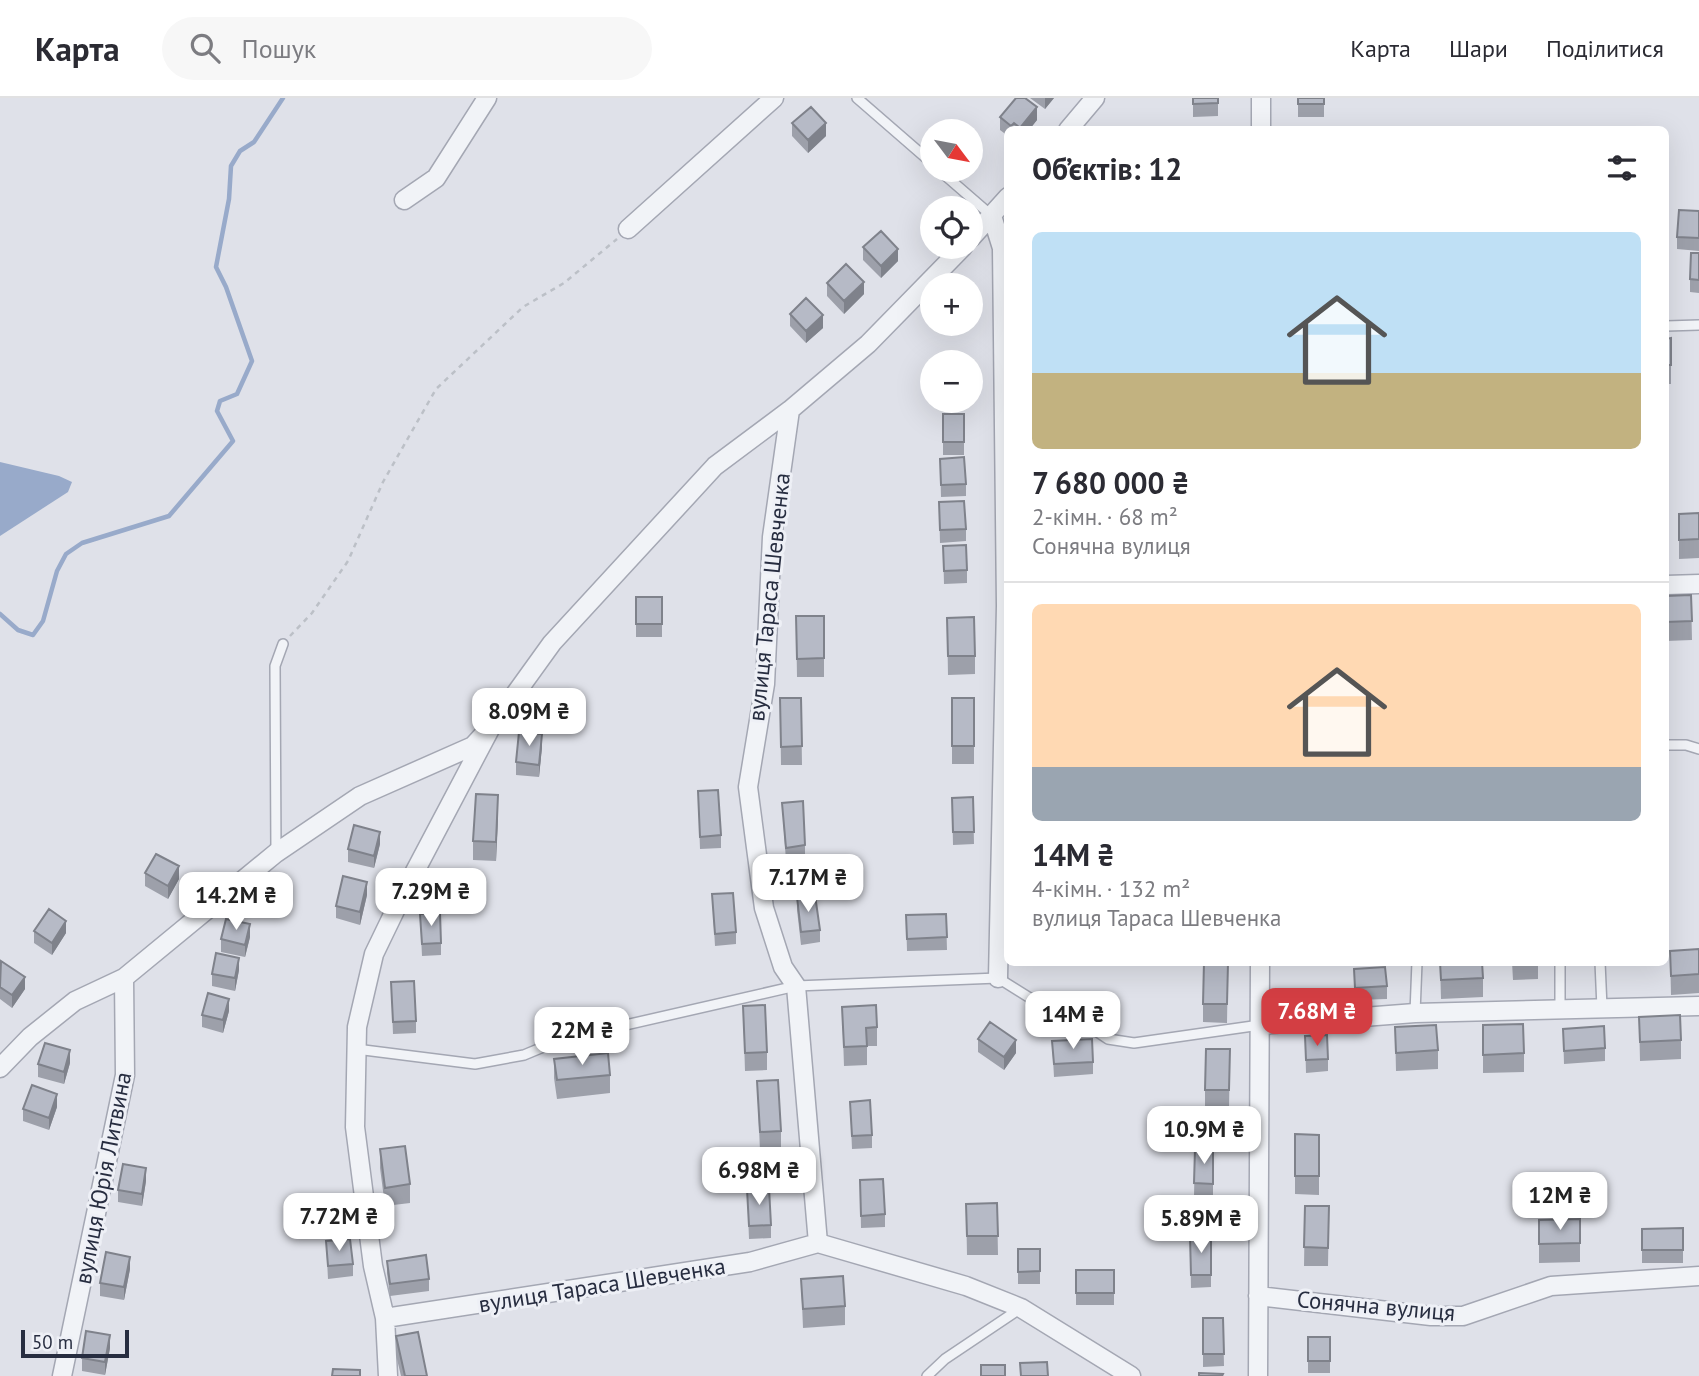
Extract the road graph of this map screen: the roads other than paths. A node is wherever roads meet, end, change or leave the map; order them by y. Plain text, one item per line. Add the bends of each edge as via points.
1 (487, 98) edge
2 (774, 98) edge
3 (858, 98) edge
4 (1095, 98) edge
5 (1261, 98) edge
6 (1071, 126) edge
7 (1261, 126) edge
8 (920, 153) edge
9 (953, 182) edge
10 (404, 200) dead end
11 (1004, 202) edge
12 (992, 216) junction
13 (983, 225) edge
14 (628, 229) road end
15 (951, 259) edge
16 (1699, 325) edge
17 (1669, 328) edge
18 (1004, 391) edge
19 (790, 410) junction
20 (1699, 584) edge
21 (1669, 585) edge
22 (283, 644) road end
23 (489, 729) junction
24 (1004, 730) edge
25 (1669, 745) edge
26 (1699, 750) edge
27 (276, 853) junction
28 (1260, 966) edge
29 (1416, 966) edge
30 (1560, 966) edge
31 (1600, 966) edge
32 (124, 978) junction
33 (998, 978) junction
34 (796, 986) junction
35 (1699, 1006) edge
36 (1602, 1009) junction
37 (1560, 1011) junction
38 (1415, 1013) junction
39 (1261, 1025) junction
40 (356, 1049) junction
41 (0, 1068) edge
42 (818, 1243) junction
43 (1699, 1276) edge
44 (1258, 1296) junction
45 (1021, 1308) junction
46 (385, 1318) junction
47 (62, 1376) edge
48 (388, 1376) edge
49 (927, 1376) edge
50 (1131, 1376) edge
51 (1258, 1376) edge

1 - 10 street via 436,178
2 - 14 street
3 - 8 lane
4 - 6 street
5 - 7 street
9 - 12 lane
11 - 12 street
12 - 13 street
12 - 18 street via 1002,248
15 - 19 street via 868,344
16 - 17 lane
19 - 23 street via 715,466 680,501 552,643
19 - 34 street, вулиця Тараса Шевченка via 772,537 765,684 748,786 764,908 783,967
20 - 21 street
22 - 27 lane via 275,666
23 - 27 street via 473,746 360,796
23 - 40 street via 374,954 356,1027
24 - 33 street
25 - 26 lane
27 - 32 street
28 - 39 street
29 - 38 lane
30 - 37 lane
31 - 36 lane
32 - 41 street via 75,1001
32 - 47 street, вулиця Юрія Литвина via 125,1075
33 - 34 lane
33 - 39 lane via 1030,998 1069,1013 1108,1039 1134,1043
34 - 40 lane via 475,1064
34 - 42 street, вулиця Тараса Шевченка
35 - 36 street
36 - 37 street
37 - 38 street
38 - 39 street
39 - 44 street
40 - 46 street via 355,1127 373,1266
42 - 45 street via 966,1286
42 - 46 street, вулиця Тараса Шевченка via 750,1262
43 - 44 street, Сонячна вулиця via 1551,1286 1463,1316
44 - 51 street
45 - 49 lane
45 - 50 street
46 - 48 street

